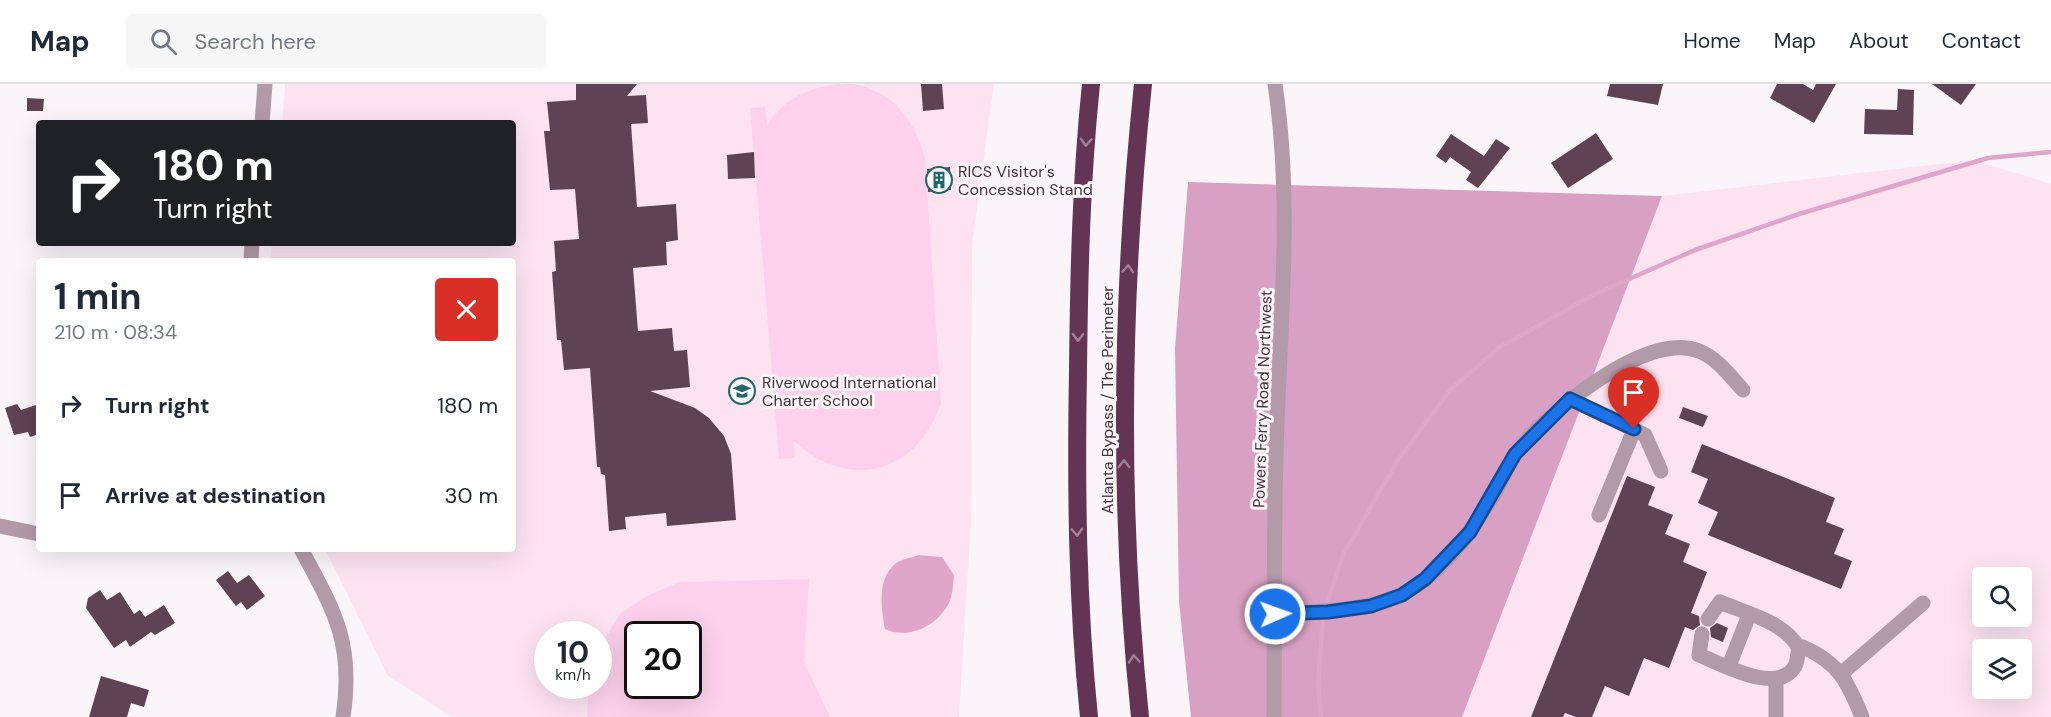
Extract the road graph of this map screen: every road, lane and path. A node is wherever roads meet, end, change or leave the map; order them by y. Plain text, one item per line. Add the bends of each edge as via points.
1 (265, 84) edge
2 (1091, 84) edge
3 (1143, 84) edge
4 (1275, 84) edge
5 (262, 120) edge
6 (1743, 390) dead end
7 (1570, 399) junction
8 (1634, 429) junction
9 (1661, 471) dead end
10 (1599, 515) dead end
11 (0, 526) edge
12 (36, 533) edge
13 (307, 553) edge
14 (1923, 603) dead end
15 (1275, 614) junction
16 (1749, 615) junction
17 (1799, 648) junction
18 (1729, 666) junction
19 (1842, 673) junction
20 (1776, 680) junction
21 (343, 717) edge
22 (1089, 717) edge
23 (1140, 717) edge
24 (1274, 717) edge
25 (1776, 717) edge
26 (1862, 717) edge

1 - 5 street
2 -> 22 highway, Atlanta Bypass / The Perimeter via 1079,227 1076,522
23 -> 3 highway, Atlanta Bypass / The Perimeter via 1133,653 1124,397 1126,298
4 - 15 street, Powers Ferry Road Northwest via 1286,212 1277,425
6 - 7 street via 1712,359 1682,348 1662,351 1610,372
7 - 8 street
7 - 15 street via 1515,454 1470,532 1425,579 1402,595 1371,606
8 - 9 street via 1645,435
8 - 10 street
11 - 12 street
13 - 21 street via 343,638 347,660
14 - 19 street
15 - 24 street, Powers Ferry Road Northwest
16 - 17 street via 1788,632
16 - 18 street
16 - 18 street via 1720,603 1705,627 1699,655
17 - 19 street via 1825,659
17 - 20 street via 1794,667
18 - 20 street
19 - 26 street
20 - 25 street

